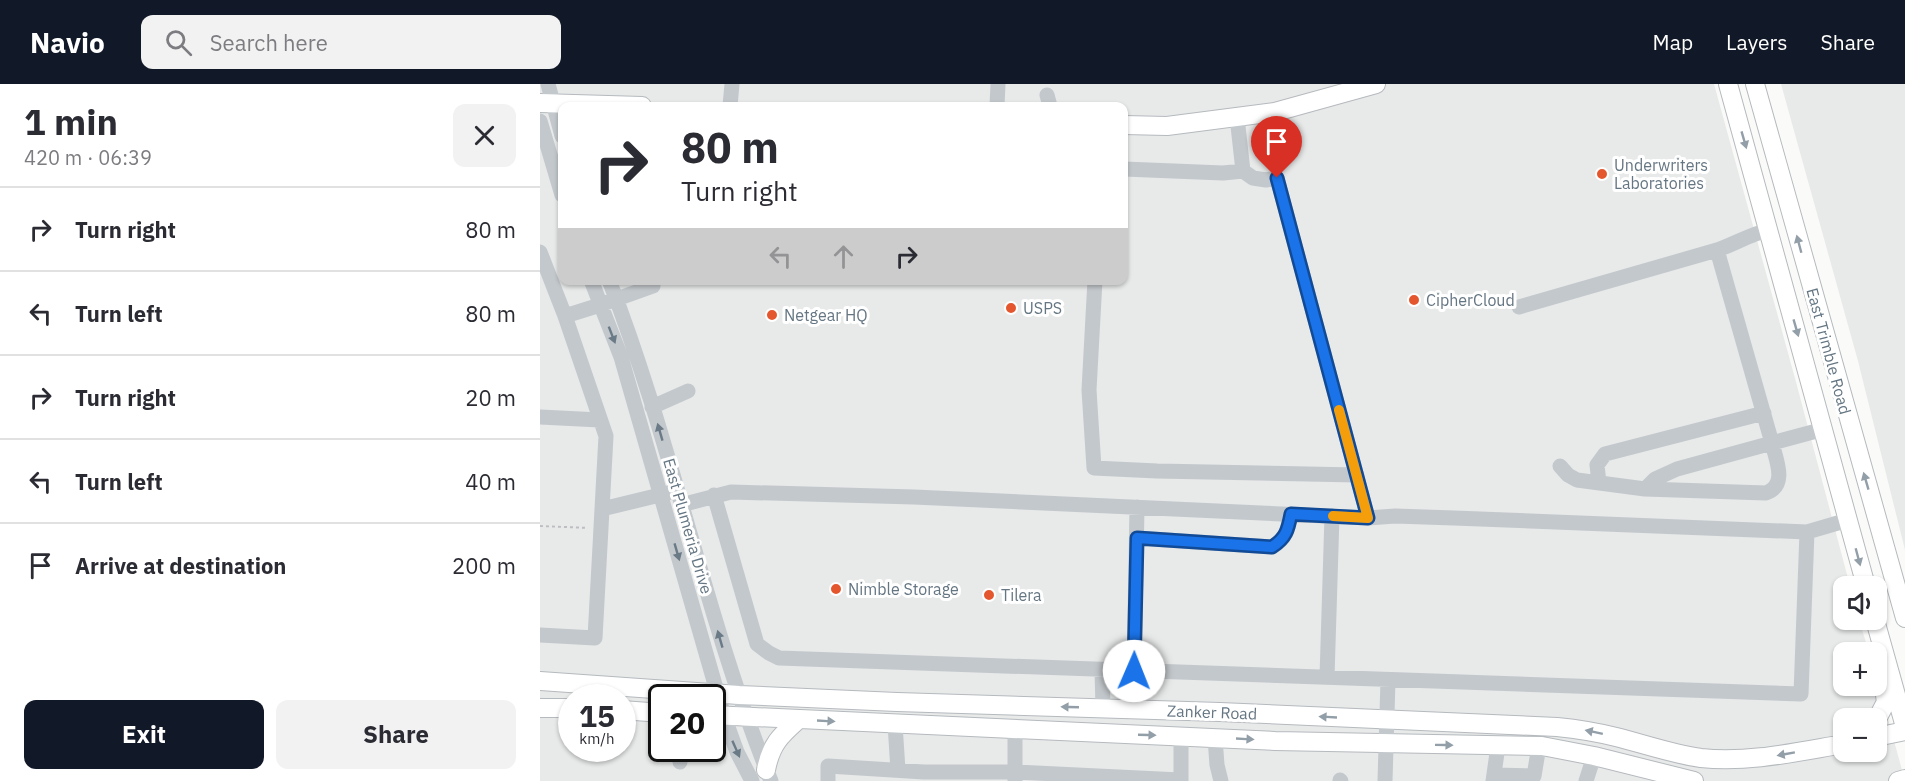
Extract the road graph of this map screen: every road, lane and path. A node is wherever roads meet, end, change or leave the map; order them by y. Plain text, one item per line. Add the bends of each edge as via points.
1 (548, 84) edge
2 (732, 84) edge
3 (998, 84) edge
4 (1376, 84) edge
5 (1728, 84) edge
6 (1758, 84) edge
7 (1324, 91) edge
8 (730, 102) edge
9 (997, 102) edge
10 (546, 103) edge
11 (1237, 117) junction
12 (540, 121) edge
13 (1128, 125) edge
14 (558, 128) edge
15 (1128, 169) edge
16 (1243, 171) junction
17 (558, 182) edge
18 (1769, 230) junction
19 (1717, 250) junction
20 (540, 252) edge
21 (593, 285) edge
22 (611, 285) edge
23 (1095, 285) edge
24 (653, 286) dead end
25 (616, 300) junction
26 (600, 305) junction
27 (1519, 307) dead end
28 (565, 316) junction
29 (688, 391) dead end
30 (652, 406) junction
31 (1764, 413) junction
32 (540, 417) edge
33 (600, 420) junction
34 (1824, 429) junction
35 (1772, 443) junction
36 (1560, 465) dead end
37 (1357, 475) junction
38 (1599, 483) junction
39 (1645, 489) junction
40 (661, 495) junction
41 (714, 495) junction
42 (679, 498) junction
43 (1137, 507) junction
44 (602, 509) junction
45 (1291, 514) junction
46 (1332, 516) junction
47 (1368, 518) junction
48 (1848, 520) junction
49 (540, 526) edge
50 (601, 528) junction
51 (1807, 532) junction
52 (1137, 538) junction
53 (1863, 576) edge
54 (1905, 618) edge
55 (1875, 630) edge
56 (1877, 630) edge
57 (540, 635) edge
58 (1102, 670) junction
59 (1134, 671) junction
60 (1327, 677) junction
61 (1388, 680) junction
62 (540, 681) edge
63 (714, 684) edge
64 (648, 688) edge
65 (726, 694) edge
66 (739, 695) junction
67 (540, 708) edge
68 (558, 708) edge
69 (1103, 708) junction
70 (1883, 708) edge
71 (726, 716) edge
72 (747, 717) junction
73 (799, 720) junction
74 (1387, 720) junction
75 (896, 724) junction
76 (1015, 729) junction
77 (1905, 729) edge
78 (726, 731) edge
79 (1887, 733) edge
80 (1181, 736) junction
81 (1215, 738) junction
82 (1385, 743) junction
83 (1498, 746) junction
84 (1539, 746) junction
85 (1833, 746) edge
86 (1594, 756) junction
87 (898, 770) junction
88 (980, 776) edge
89 (1015, 776) edge
90 (763, 777) edge
91 (1494, 778) edge
92 (1905, 779) edge
93 (828, 781) edge
94 (1180, 781) edge
95 (1221, 781) edge
96 (1385, 781) edge
97 (1586, 781) edge
98 (1694, 781) edge
99 (1898, 781) edge

1 - 10 street
2 - 8 street
3 - 9 street
4 - 7 main road
5 -> 18 main road, East Trimble Road
54 -> 6 main road, East Trimble Road
7 - 11 main road via 1275,112
10 - 14 street
11 - 13 main road via 1167,126
11 - 16 street
12 - 17 street
15 - 16 street
16 - 37 street via 1253,178 1277,178
18 - 19 street
18 -> 34 main road, East Trimble Road
19 - 27 street
19 - 31 street
20 - 28 street
21 - 26 street, East Plumeria Drive
22 - 25 street, East Plumeria Drive
23 - 37 street via 1089,390 1094,468
24 - 25 street
25 - 26 street
25 - 30 street, East Plumeria Drive
26 - 28 street
26 -> 40 street, East Plumeria Drive via 621,357
28 - 33 street
29 - 30 street
42 -> 30 street, East Plumeria Drive
31 - 35 street
31 - 38 street via 1605,454 1597,465
32 - 33 street
33 - 44 street via 606,436
34 - 35 street
34 - 48 main road, East Trimble Road
35 - 39 street via 1677,469 1655,479
35 - 39 street via 1780,476 1777,486 1766,493
36 - 38 street via 1577,480
37 - 47 street
38 - 39 street
40 - 42 street
40 - 44 street
40 -> 63 street, East Plumeria Drive
41 - 42 street
41 - 43 street via 811,494
41 - 58 street via 757,644 779,658
66 -> 42 street, East Plumeria Drive
43 - 45 street
43 - 52 street
44 - 50 street
45 - 46 street
45 - 52 street via 1288,532 1272,547
46 - 47 street
46 - 60 street
47 - 51 street
48 - 51 street
48 -> 53 main road, East Trimble Road
49 - 50 path
50 - 57 street via 596,638
51 - 61 street via 1801,694
52 - 59 street
55 - 70 main road via 1886,702
56 - 77 main road
58 - 59 street
58 - 69 street
59 - 60 street
60 - 61 street
61 - 74 street
62 - 64 main road, Zanker Road
65 - 66 main road, Zanker Road
69 -> 66 main road, Zanker Road
66 - 72 street, East Plumeria Drive
67 - 68 main road
74 -> 69 main road, Zanker Road
71 - 72 main road, Zanker Road
72 - 73 main road, Zanker Road
72 - 90 street, East Plumeria Drive
73 -> 75 main road, Zanker Road
73 - 90 main road via 773,746
74 - 82 street
85 -> 74 main road, Zanker Road via 1762,758 1722,759 1676,754 1586,730
75 - 76 main road, Zanker Road
75 - 87 street
76 -> 80 main road, Zanker Road
76 - 89 street
77 - 79 main road
78 -> 90 street, East Plumeria Drive via 737,752
80 - 81 main road, Zanker Road
80 - 94 street
81 -> 82 main road, Zanker Road
81 - 95 street
82 -> 83 main road, Zanker Road
82 - 96 street
83 - 84 main road, Zanker Road
83 - 91 street
84 - 86 main road, Zanker Road
84 - 91 street via 1534,776
86 - 97 street
86 - 98 main road, Zanker Road
87 - 88 street
87 - 93 street via 828,766
88 - 89 street
89 - 94 street
92 - 99 main road

